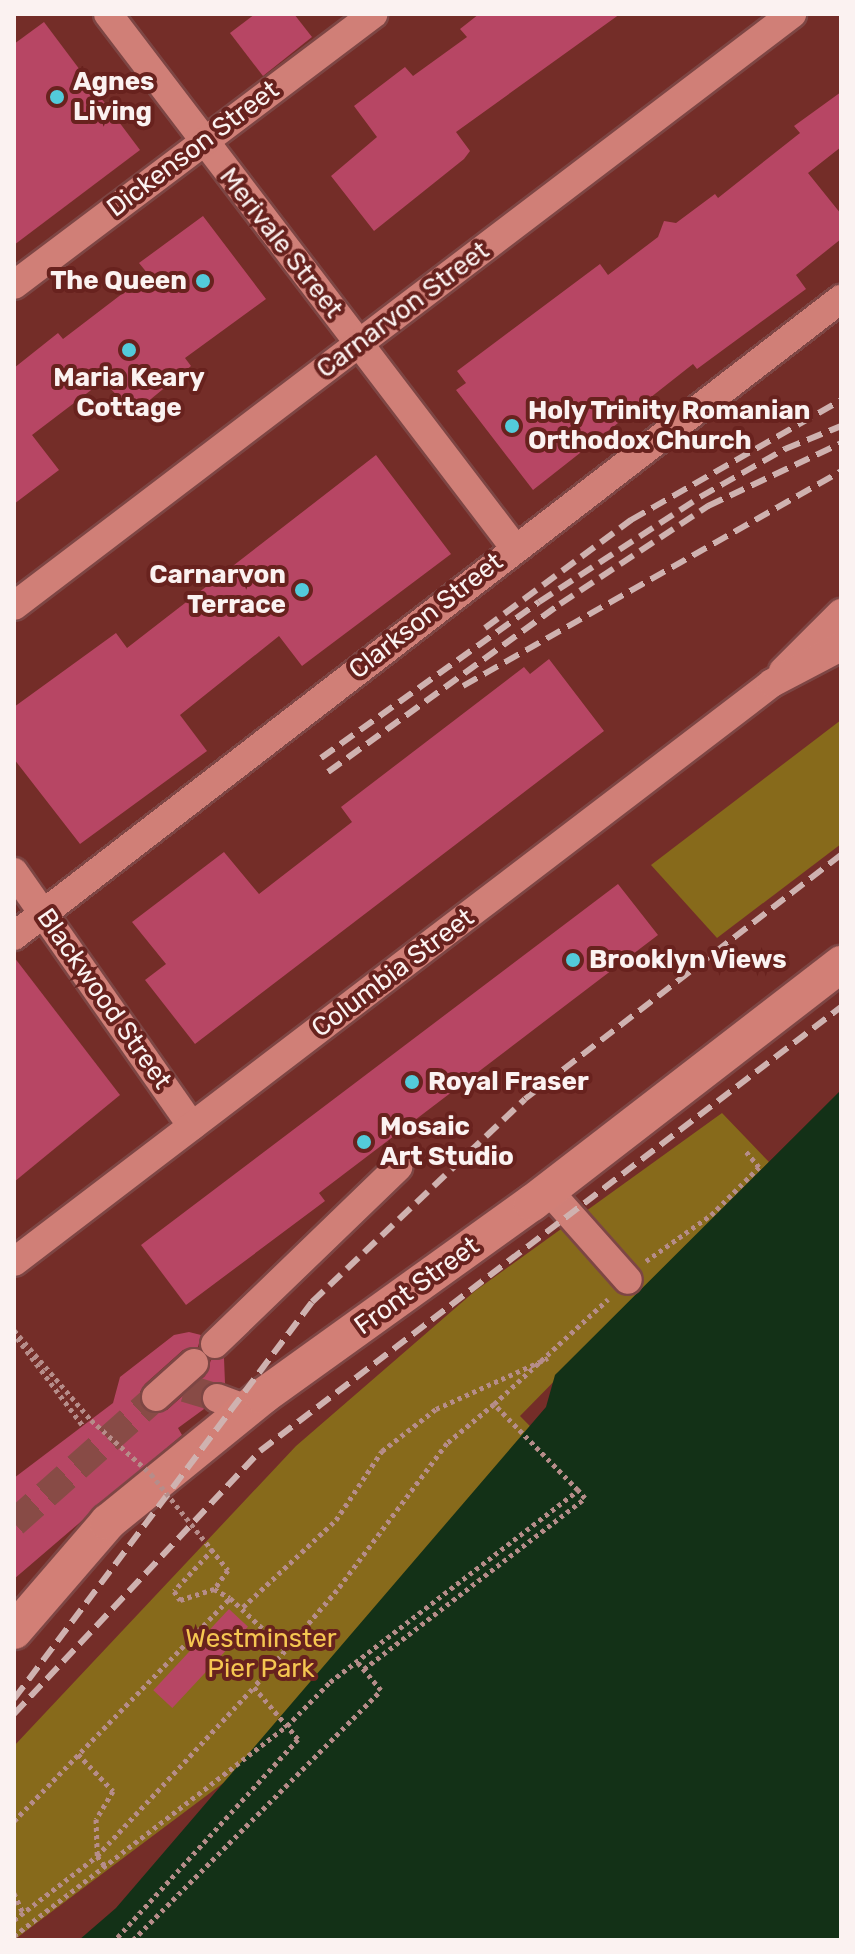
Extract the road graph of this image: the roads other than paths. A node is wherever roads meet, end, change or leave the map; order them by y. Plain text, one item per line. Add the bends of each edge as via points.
1 (108, 14) edge
2 (373, 14) edge
3 (792, 14) edge
4 (202, 140) junction
5 (14, 285) edge
6 (841, 299) edge
7 (359, 344) junction
8 (514, 547) junction
9 (14, 606) edge
10 (841, 613) edge
11 (841, 647) edge
12 (772, 683) junction
13 (14, 872) edge
14 (44, 913) junction
15 (14, 936) edge
16 (841, 964) edge
17 (192, 1126) junction
18 (398, 1167) dead end
19 (548, 1190) junction
20 (14, 1262) edge
21 (628, 1280) dead end
22 (215, 1344) dead end
23 (14, 1631) edge

1 - 4 street, Merivale Street
2 - 4 street, Dickenson Street
3 - 7 street, Carnarvon Street
4 - 5 street, Dickenson Street
4 - 7 street, Merivale Street
6 - 8 street, Clarkson Street
7 - 8 street, Merivale Street
7 - 9 street, Carnarvon Street
8 - 14 street, Clarkson Street
10 - 12 street, Columbia Street
11 - 12 street, Columbia Street
12 - 17 street, Columbia Street
13 - 14 street, Blackwood Street
14 - 15 street, Clarkson Street
14 - 17 street, Blackwood Street
16 - 19 main road, Front Street
17 - 20 street, Columbia Street
18 - 22 street
19 - 21 street
19 - 23 main road, Front Street via 232,1404 108,1522

